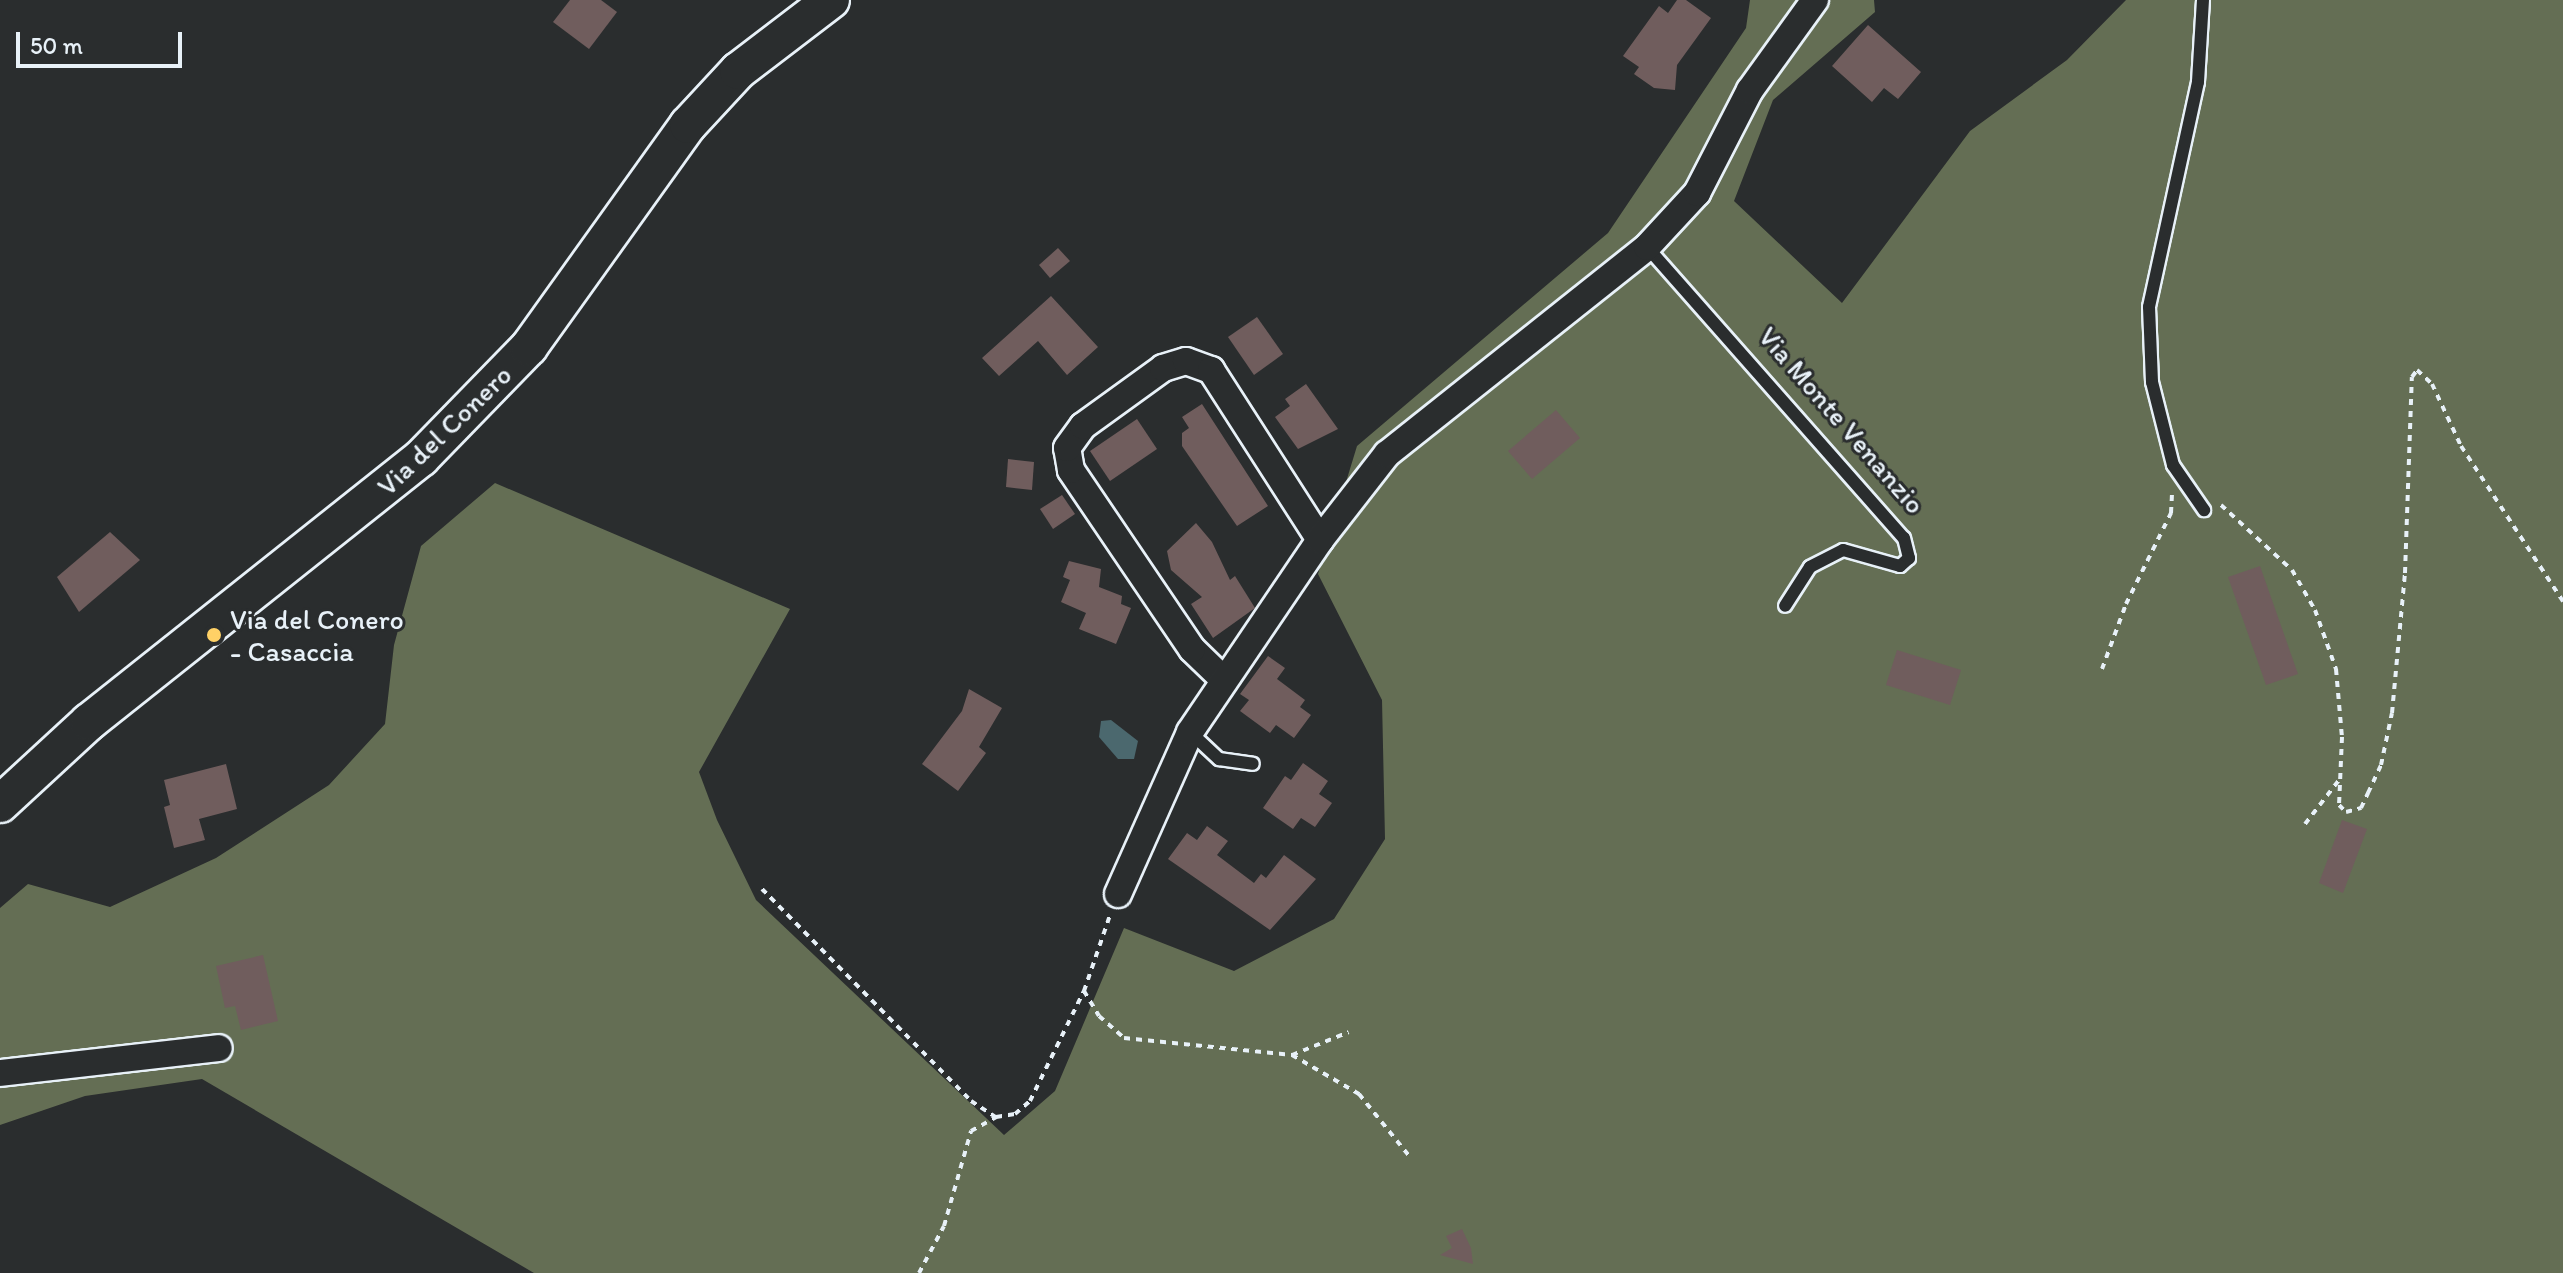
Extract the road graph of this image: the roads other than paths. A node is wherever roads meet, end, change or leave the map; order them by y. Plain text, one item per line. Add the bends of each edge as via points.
1 (831, 0) edge
2 (1815, 0) edge
3 (2203, 0) edge
4 (1647, 247) junction
5 (2204, 510) dead end
6 (1320, 540) junction
7 (1785, 606) dead end
8 (1223, 679) junction
9 (1190, 732) junction
10 (1253, 764) dead end
11 (0, 804) edge
12 (1118, 894) road end
13 (219, 1048) dead end
14 (0, 1073) edge

1 - 11 main road, Via del Conero via 738,71 688,125 529,347 421,458 89,722
2 - 4 street via 1750,90 1697,193
3 - 5 lane via 2198,82 2149,307 2152,382 2173,465
4 - 6 street via 1387,454
4 - 7 lane, Via Monte Venanzio via 1904,538 1909,558 1900,566 1843,550 1810,567
6 - 8 street
6 - 8 street via 1211,370 1186,361 1163,368 1083,426 1067,448 1071,470 1192,649
8 - 9 street
9 - 10 lane via 1219,759
9 - 12 street
13 - 14 street

